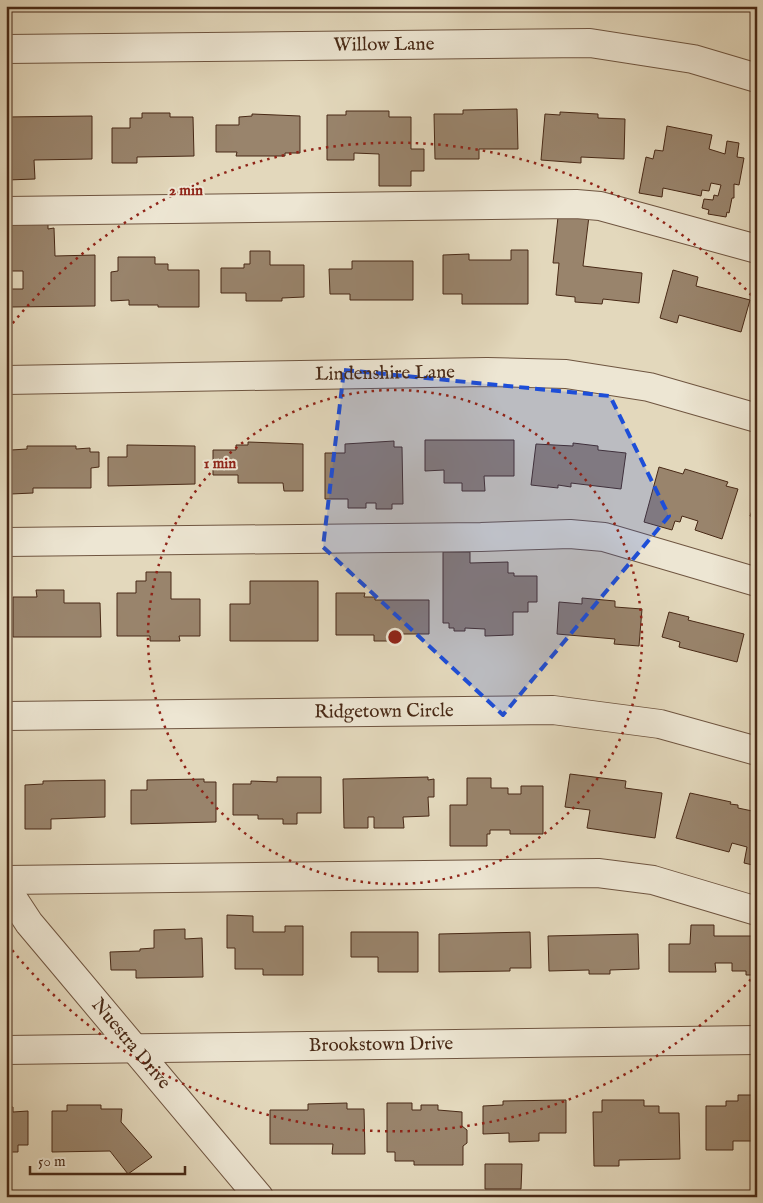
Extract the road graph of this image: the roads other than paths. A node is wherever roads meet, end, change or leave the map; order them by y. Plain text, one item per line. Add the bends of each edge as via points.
1 (6, 49) edge
2 (757, 78) edge
3 (6, 211) edge
4 (757, 249) edge
5 (6, 380) edge
6 (757, 418) edge
7 (6, 542) edge
8 (757, 582) edge
9 (6, 716) edge
10 (757, 751) edge
11 (6, 880) edge
12 (6, 888) edge
13 (757, 911) edge
14 (757, 1040) edge
15 (134, 1048) junction
16 (6, 1050) edge
17 (260, 1197) edge

1 - 2 street, Willow Lane via 590,43 693,59
3 - 4 street via 576,204 600,206
5 - 6 street, Lindenshire Lane via 487,372 566,374 649,387
7 - 8 street via 481,538 570,534 604,537
9 - 10 street, Ridgetown Circle via 553,710 660,724
11 - 13 street via 598,873 653,880
12 - 15 street, Nuestra Drive via 29,922
14 - 15 street, Brookstown Drive
15 - 16 street, Brookstown Drive
15 - 17 street, Nuestra Drive

